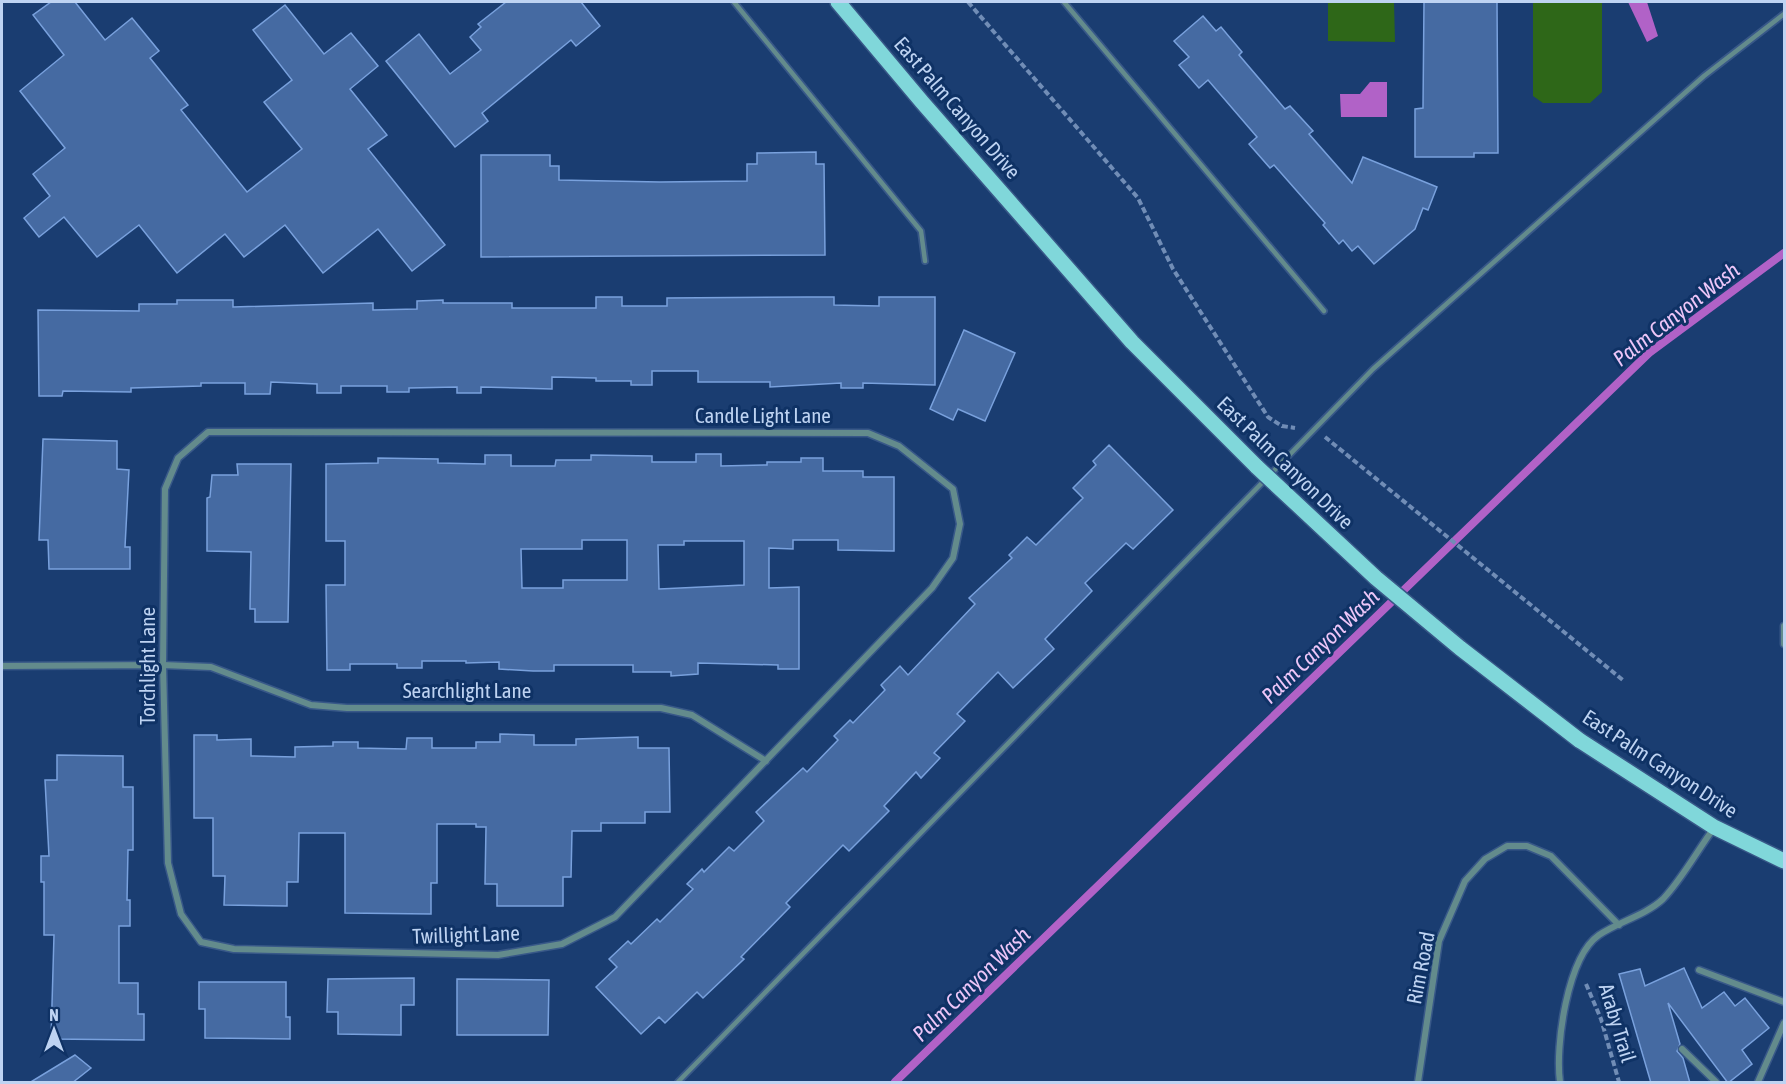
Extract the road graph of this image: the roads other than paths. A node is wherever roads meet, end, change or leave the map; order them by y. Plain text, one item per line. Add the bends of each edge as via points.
1 (734, 2) edge
2 (838, 2) edge
3 (1064, 2) edge
4 (1785, 14) edge
5 (925, 261) dead end
6 (1324, 311) dead end
7 (208, 432) joint
8 (1785, 626) edge
9 (1785, 644) edge
10 (162, 665) junction
11 (2, 666) edge
12 (766, 761) junction
13 (1714, 827) junction
14 (1785, 861) edge
15 (180, 914) joint
16 (1619, 925) junction
17 (1699, 970) dead end
18 (1785, 1002) edge
19 (1785, 1023) edge
20 (1682, 1049) dead end
21 (678, 1083) edge
22 (1418, 1083) edge
23 (1560, 1083) edge
24 (1716, 1083) edge
25 (1758, 1083) edge

1 - 5 lane via 921,231
2 - 13 main road, East Palm Canyon Drive, bridge via 1132,342 1257,467 1376,578 1460,648 1579,740
3 - 6 lane
4 - 21 lane via 1704,76 1372,369
7 - 10 street, Torchlight Lane via 178,458 165,489
7 - 12 street, Candle Light Lane via 868,433 899,446 953,489 960,524 953,558 932,588
8 - 9 street
10 - 11 street, Searchlight Lane
10 - 12 street, Searchlight Lane via 211,667 311,705 661,708 692,715
10 - 15 street, Torchlight Lane via 168,863
12 - 15 street, Twillight Lane via 615,916 561,944 498,955 234,950 201,942
13 - 14 main road, East Palm Canyon Drive
13 - 16 street via 1662,900
16 - 22 street, Rim Road via 1551,856 1527,846 1507,846 1485,859 1465,881 1439,941
16 - 23 street via 1597,936 1581,958 1568,993
17 - 18 street
19 - 25 street
20 - 24 street

